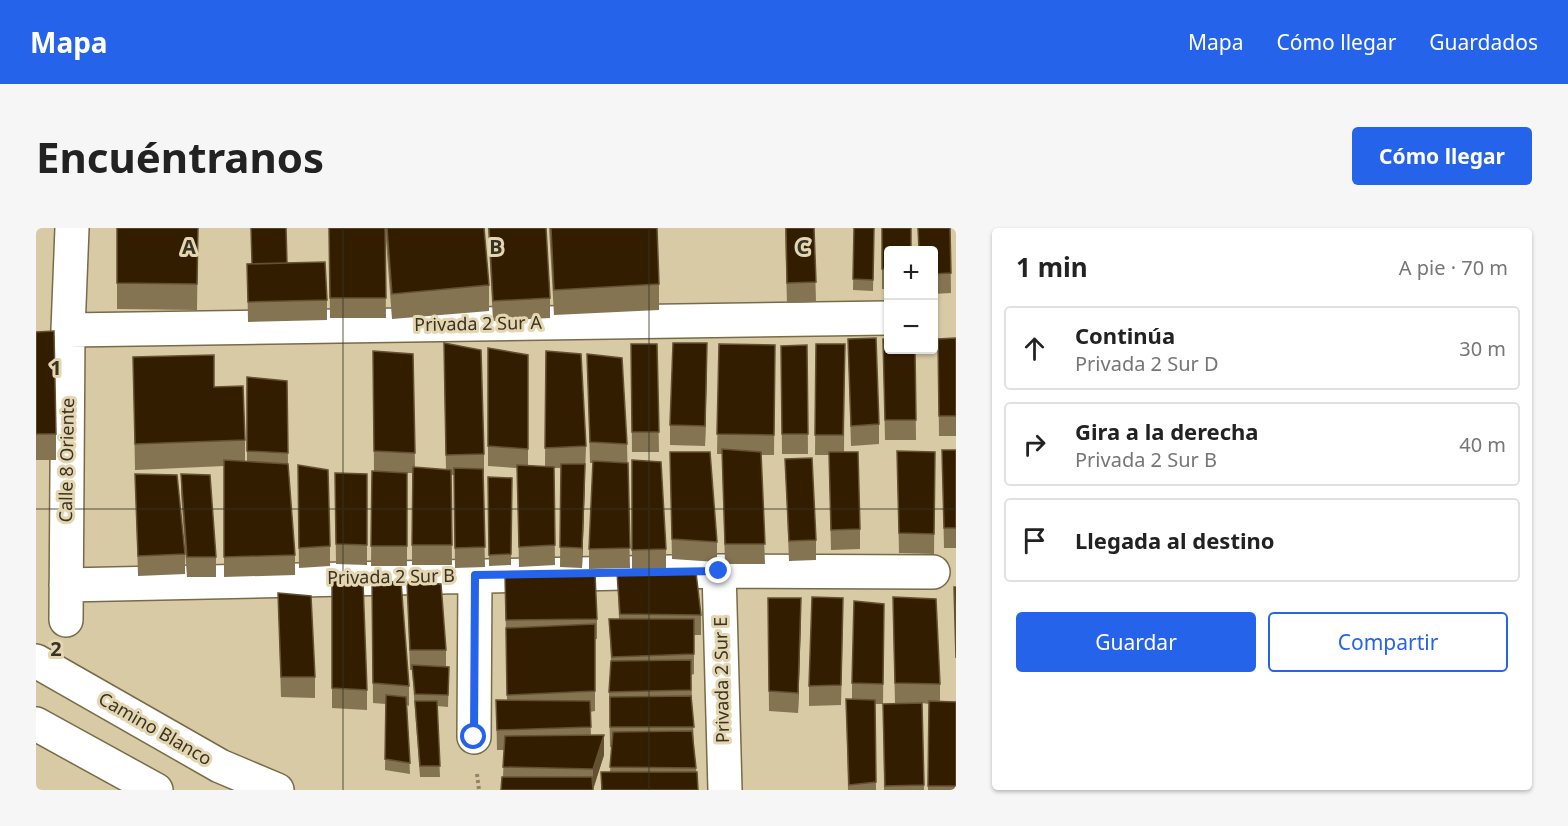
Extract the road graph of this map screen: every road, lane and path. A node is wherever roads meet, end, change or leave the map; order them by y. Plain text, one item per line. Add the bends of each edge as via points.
1 (72, 228) edge
2 (884, 318) edge
3 (69, 330) junction
4 (719, 571) junction
5 (933, 572) dead end
6 (475, 575) junction
7 (66, 585) junction
8 (66, 620) dead end
9 (36, 661) edge
10 (36, 724) edge
11 (474, 737) dead end
12 (156, 790) edge
13 (277, 790) edge
14 (725, 790) edge

1 - 3 street, Calle 8 Oriente
2 - 3 street, Privada 2 Sur A
3 - 7 street, Calle 8 Oriente
4 - 5 street, Privada 2 Sur B
4 - 6 street, Privada 2 Sur B
4 - 14 street, Privada 2 Sur E
6 - 7 street, Privada 2 Sur B
6 - 11 street
7 - 8 street, Calle 8 Oriente
9 - 13 street, Camino Blanco via 220,766
10 - 12 street

